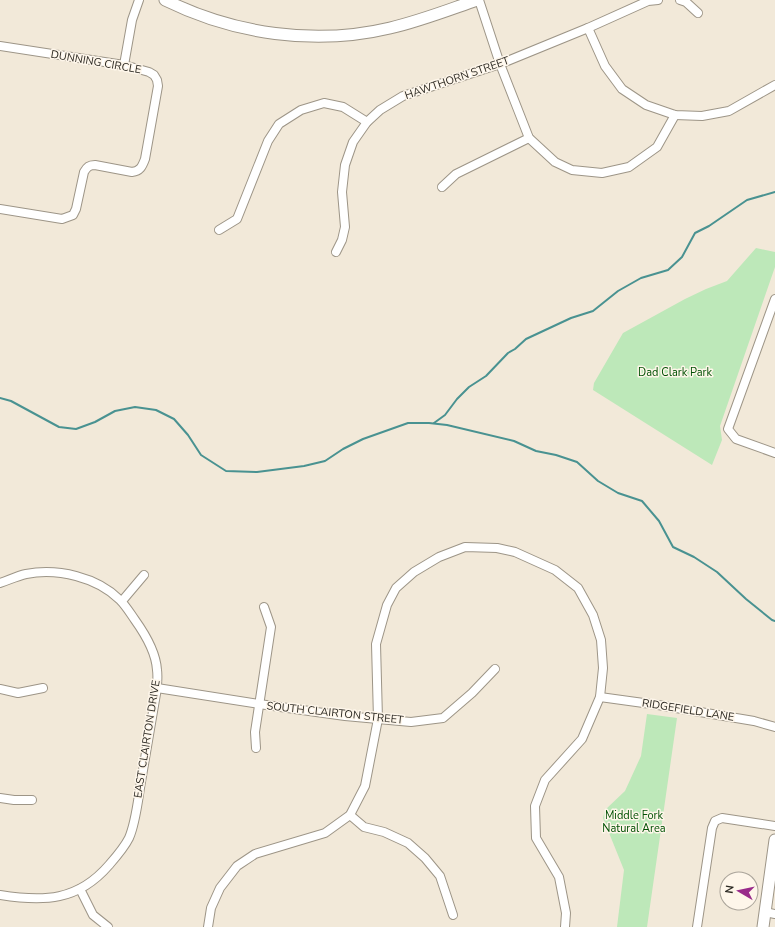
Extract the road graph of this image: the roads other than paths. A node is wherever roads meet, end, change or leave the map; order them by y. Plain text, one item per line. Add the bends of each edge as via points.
1 (139, 0) edge
2 (165, 0) edge
3 (478, 0) edge
4 (658, 0) edge
5 (680, 0) edge
6 (698, 13) dead end
7 (588, 28) junction
8 (0, 46) edge
9 (500, 64) junction
10 (124, 65) junction
11 (775, 85) edge
12 (675, 115) junction
13 (367, 122) junction
14 (529, 138) junction
15 (442, 187) dead end
16 (0, 209) edge
17 (219, 230) dead end
18 (336, 252) dead end
19 (775, 299) edge
20 (775, 453) edge
21 (144, 575) dead end
22 (0, 583) edge
23 (122, 601) junction
24 (264, 607) dead end
25 (496, 669) dead end
26 (43, 688) dead end
27 (157, 688) junction
28 (0, 689) edge
29 (600, 697) junction
30 (259, 704) junction
31 (378, 719) junction
32 (775, 727) edge
33 (256, 748) dead end
34 (0, 798) edge
35 (32, 800) dead end
36 (350, 815) junction
37 (775, 826) edge
38 (775, 840) edge
39 (80, 889) junction
40 (0, 895) edge
41 (770, 913) edge
42 (453, 915) dead end
43 (108, 927) edge
44 (208, 927) edge
45 (565, 927) edge
46 (697, 927) edge
47 (763, 927) edge

1 - 10 street via 132,20
2 - 3 main road via 234,26 278,34 328,36 389,28
3 - 9 street
4 - 7 street, HAWTHORN STREET via 648,1
5 - 6 street
7 - 9 street, HAWTHORN STREET
7 - 12 street via 604,66 622,89 646,106
8 - 10 street, DUNNING CIRCLE
9 - 13 street, HAWTHORN STREET via 403,96 380,110
9 - 14 street
10 - 16 street, DUNNING CIRCLE via 149,72 157,80 158,86 142,167 132,172 90,165 84,172 76,209 72,215 62,219
11 - 12 street via 730,111 702,116
12 - 14 street via 657,147 629,168 602,173 572,170 555,162
13 - 17 street via 343,107 324,103 301,110 279,124 268,141 237,219
13 - 18 street, HAWTHORN STREET via 353,142 345,165 342,192 345,228
14 - 15 street via 456,174
19 - 20 street via 728,429 736,438
21 - 23 street
22 - 23 street, EAST CLAIRTON DRIVE via 27,574 58,573 92,581
23 - 27 street, EAST CLAIRTON DRIVE via 145,633 152,650 157,669
24 - 30 street via 271,626
25 - 31 street, SOUTH CLAIRTON STREET via 443,718 411,722
26 - 28 street via 18,693
27 - 30 street, SOUTH CLAIRTON STREET
27 - 39 street, EAST CLAIRTON DRIVE via 135,817 129,838 100,876
29 - 31 street via 603,668 601,640 593,615 578,588 555,570 515,552 498,548 465,547 439,557 414,572 396,588 387,605 376,644
29 - 32 street, RIDGEFIELD LANE via 754,721
29 - 45 street via 582,739 544,780 535,806 536,838 558,877 566,914
30 - 31 street, SOUTH CLAIRTON STREET
30 - 33 street via 255,732
31 - 36 street via 365,786
34 - 35 street
36 - 42 street via 364,827 384,832 408,843 425,858 440,876
36 - 44 street via 325,833 255,854 237,866 220,888 211,908
37 - 46 street via 722,818 715,821
38 - 41 main road
39 - 40 street, EAST CLAIRTON DRIVE via 62,896 44,898
39 - 43 street via 93,915
41 - 47 main road

